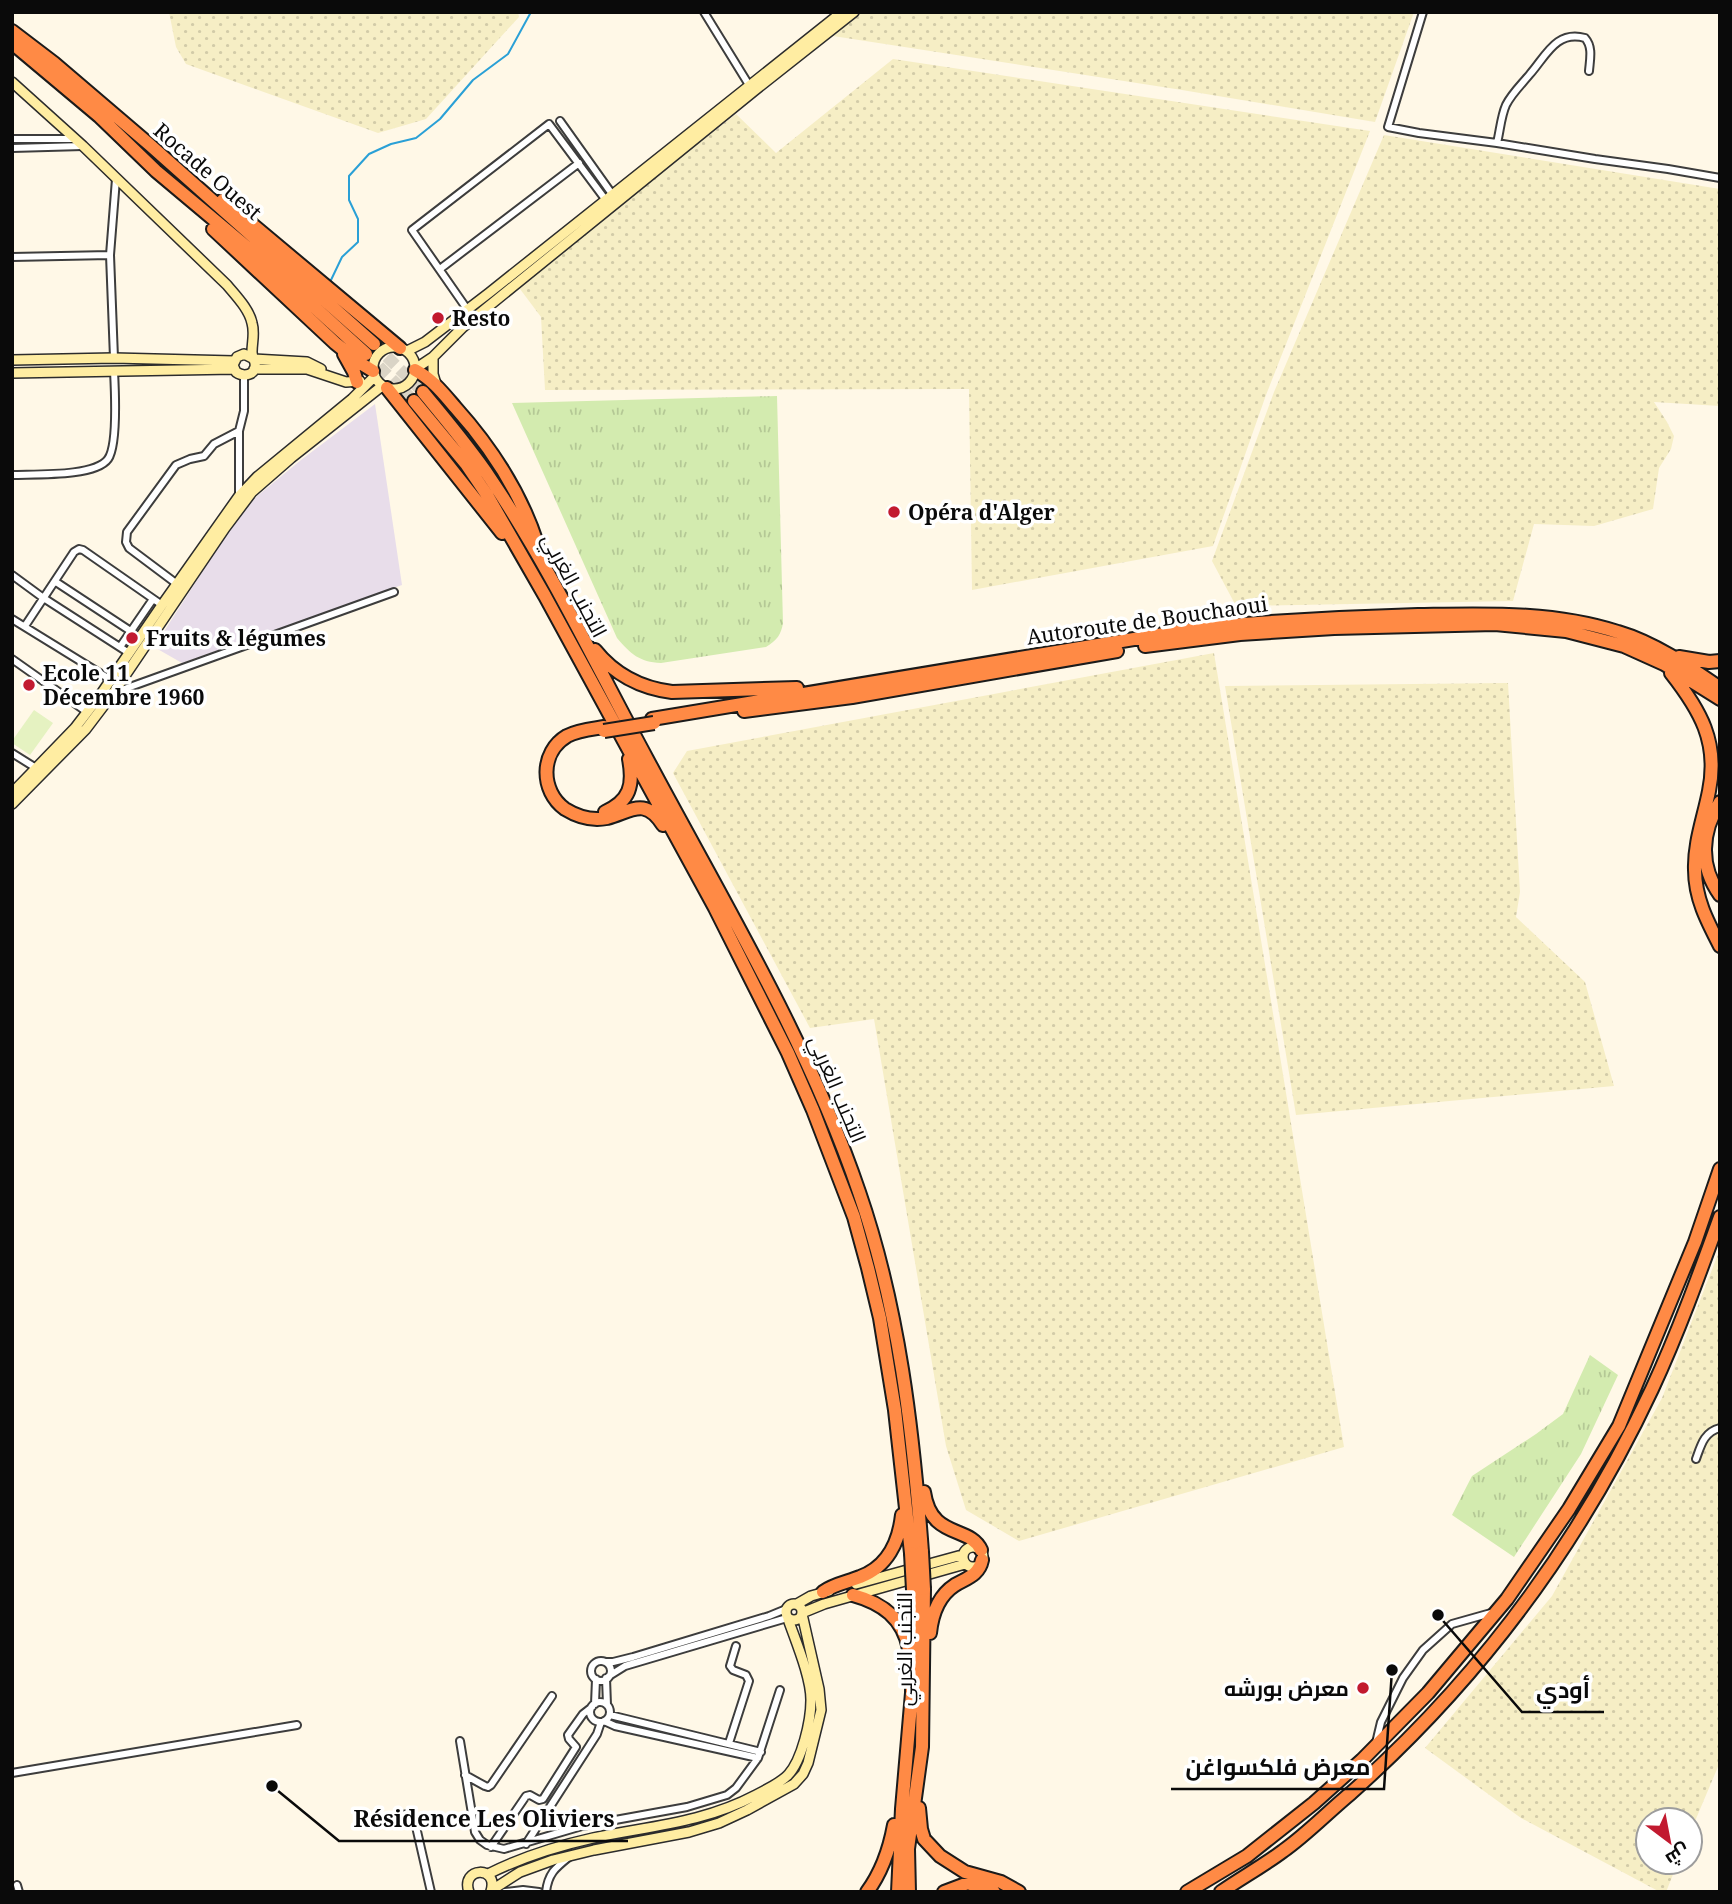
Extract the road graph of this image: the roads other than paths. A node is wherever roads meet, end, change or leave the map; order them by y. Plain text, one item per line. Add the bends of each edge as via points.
1 (704, 12) edge
2 (842, 12) edge
3 (855, 12) edge
4 (1423, 12) edge
5 (12, 31) edge
6 (12, 43) edge
7 (1590, 71) dead end
8 (12, 82) edge
9 (749, 85) junction
10 (560, 121) dead end
11 (12, 139) edge
12 (74, 139) junction
13 (1497, 143) junction
14 (150, 145) junction
15 (83, 146) junction
16 (12, 148) edge
17 (579, 163) junction
18 (156, 171) junction
19 (1720, 178) edge
20 (116, 179) junction
21 (608, 196) junction
22 (110, 256) junction
23 (12, 257) edge
24 (440, 269) junction
25 (467, 309) junction
26 (247, 312) junction
27 (335, 343) junction
28 (404, 350) junction
29 (433, 357) junction
30 (113, 359) junction
31 (12, 360) edge
32 (236, 362) junction
33 (253, 362) junction
34 (415, 369) junction
35 (113, 371) junction
36 (12, 373) edge
37 (374, 373) junction
38 (244, 376) junction
39 (357, 382) junction
40 (385, 387) junction
41 (439, 389) junction
42 (239, 431) junction
43 (12, 474) edge
44 (239, 496) junction
45 (544, 567) junction
46 (12, 575) edge
47 (533, 575) junction
48 (55, 582) junction
49 (177, 584) junction
50 (394, 592) dead end
51 (559, 595) junction
52 (42, 597) junction
53 (153, 599) junction
54 (162, 605) junction
55 (12, 620) edge
56 (24, 626) junction
57 (132, 632) junction
58 (125, 650) junction
59 (12, 659) edge
60 (1665, 659) junction
61 (1720, 661) edge
62 (111, 680) junction
63 (881, 680) junction
64 (1720, 688) edge
65 (114, 692) junction
66 (1720, 699) edge
67 (88, 712) junction
68 (653, 721) junction
69 (607, 726) junction
70 (12, 753) edge
71 (36, 768) junction
72 (12, 793) edge
73 (1720, 802) edge
74 (12, 804) edge
75 (701, 883) junction
76 (1720, 895) edge
77 (1720, 946) edge
78 (1720, 1169) edge
79 (1720, 1217) edge
80 (1720, 1427) edge
81 (914, 1453) junction
82 (1696, 1459) dead end
83 (905, 1494) junction
84 (917, 1553) junction
85 (982, 1555) junction
86 (964, 1560) junction
87 (823, 1592) junction
88 (853, 1595) junction
89 (797, 1604) junction
90 (1496, 1612) junction
91 (802, 1614) junction
92 (787, 1615) junction
93 (736, 1646) dead end
94 (605, 1662) junction
95 (608, 1677) junction
96 (596, 1679) junction
97 (918, 1679) junction
98 (779, 1690) dead end
99 (552, 1696) dead end
100 (593, 1705) junction
101 (607, 1705) junction
102 (605, 1719) junction
103 (297, 1726) dead end
104 (460, 1741) dead end
105 (729, 1743) junction
106 (1376, 1745) junction
107 (922, 1747) junction
108 (907, 1752) junction
109 (760, 1755) junction
110 (12, 1773) edge
111 (466, 1775) junction
112 (398, 1816) dead end
113 (526, 1844) junction
114 (491, 1847) junction
115 (1283, 1851) junction
116 (572, 1855) junction
117 (488, 1874) junction
118 (466, 1890) edge
119 (1189, 1890) edge
120 (492, 1891) edge
121 (431, 1892) edge
122 (505, 1892) edge
123 (539, 1892) edge
124 (546, 1892) edge
125 (867, 1892) edge
126 (898, 1892) edge
127 (909, 1892) edge
128 (944, 1892) edge
129 (994, 1892) edge
130 (1020, 1892) edge
131 (1220, 1892) edge
132 (1228, 1892) edge

1 - 9 street
2 - 9 street
3 - 29 street via 463,327
4 - 13 street via 1388,127
5 - 14 highway, Rocade Ouest
6 - 18 highway, Rocade Ouest
7 - 13 street via 1591,49 1586,38 1572,36 1552,45 1506,106
8 - 12 street
9 - 21 street
10 - 21 street
11 - 12 street
12 - 15 street
13 - 19 street
14 - 18 highway, Rocade Ouest via 370,349
14 - 28 highway
15 - 16 street
15 - 20 street
17 - 21 street
17 - 24 street
17 - 24 street via 550,124 412,230
18 - 27 highway
20 - 22 street
20 - 26 street via 220,276
21 - 25 street
22 - 23 street
22 - 30 street
24 - 25 street
25 - 28 street via 425,341
26 - 32 street via 248,340
26 - 33 street via 253,326
27 - 37 highway
27 - 39 highway
28 - 34 street via 412,356
28 - 37 street via 381,352
29 - 34 street
29 - 41 street
30 - 31 street
30 - 32 street
30 - 35 street
30 - 35 street
32 - 33 street via 248,355
32 - 35 street
32 - 38 street via 238,374
33 - 38 street
33 - 39 street via 307,362 331,376
34 - 40 street via 405,386
34 - 41 highway
35 - 36 street
35 - 43 street via 113,446 102,466 88,471
37 - 39 street
37 - 40 street
37 - 44 street via 352,399
38 - 42 street
40 - 47 highway
40 - 65 street via 252,492
41 - 45 highway via 499,461 524,510
42 - 44 street
42 - 49 street via 214,444 204,456 176,466 127,532 129,548
44 - 49 street
45 - 47 highway, التجنب الغربي via 489,476 419,397 473,474
45 - 51 highway, التجنب الغربي
46 - 52 street
47 - 69 highway, التجنب الغربي
48 - 52 street
48 - 53 street via 74,552 81,549
48 - 57 street
49 - 54 street
50 - 65 street
51 - 63 highway via 603,660 625,678 656,690 743,690
51 - 81 highway, التجنب الغربي via 773,992 827,1109 874,1240
52 - 56 street
52 - 58 street
53 - 54 street
53 - 57 street
54 - 58 street
55 - 56 street
56 - 62 street
57 - 58 street
58 - 62 street
59 - 67 street
60 - 61 highway
60 - 63 highway, Autoroute de Bouchaoui via 1642,641 1617,631 1558,618 1505,613 1355,617 1206,627
60 - 64 highway, Autoroute de Bouchaoui via 1691,668
60 - 66 highway, Autoroute de Bouchaoui
60 - 68 highway, Autoroute de Bouchaoui via 1566,631 1495,624 1267,632 1146,645 852,697
60 - 77 highway via 1709,734 1709,788 1695,871 1699,902
62 - 67 street
63 - 68 highway, Autoroute de Bouchaoui
65 - 74 street via 86,729
67 - 71 street
68 - 69 highway, bridge
69 - 69 highway via 629,759 631,783 615,808 586,813 558,797 551,766 558,750 572,738
69 - 75 highway, التجنب الغربي
69 - 75 highway via 568,735 553,748 546,766 551,793 563,807 588,819 649,809
70 - 71 street
71 - 72 street
73 - 76 highway via 1704,853 1707,875
75 - 83 highway, التجنب الغربي via 788,1053 854,1217 891,1377
78 - 90 highway via 1619,1426 1569,1509
79 - 115 highway via 1653,1389 1606,1479 1509,1627 1406,1742
80 - 82 street via 1705,1437
81 - 84 highway, التجنب الغربي
81 - 85 highway via 932,1515 946,1528 975,1541
83 - 84 highway, التجنب الغربي
83 - 87 highway via 900,1533 887,1557 867,1574
84 - 97 highway, التجنب الغربي, bridge
85 - 86 street via 975,1567
85 - 86 street via 975,1546 968,1547
85 - 97 highway via 977,1573 950,1589 935,1608
86 - 87 street
86 - 88 street
87 - 89 street
88 - 91 street
88 - 97 highway via 879,1604 899,1623
89 - 91 street
89 - 92 street via 790,1605
90 - 106 highway via 1428,1693
90 - 106 street via 1452,1624 1423,1650 1381,1722
91 - 92 street via 795,1621
91 - 116 street via 821,1703 810,1758 799,1779 747,1811 711,1826
92 - 94 street via 769,1616
92 - 95 street via 625,1667
92 - 117 street via 811,1704 799,1758 783,1780 706,1816 576,1842
93 - 105 street via 731,1668 746,1675 748,1681
94 - 95 street via 610,1668
94 - 96 street via 593,1665
95 - 96 street
95 - 101 street
96 - 100 street
97 - 107 highway, التجنب الغربي
97 - 108 highway, التجنب الغربي
98 - 109 street
99 - 111 street via 491,1785
100 - 101 street
100 - 102 street via 593,1718
100 - 114 street via 568,1735 576,1747 543,1799 526,1796
101 - 102 street via 610,1710
102 - 105 street
102 - 109 street via 615,1726
102 - 113 street
103 - 110 street
104 - 111 street
105 - 109 street
106 - 119 highway via 1247,1856
107 - 127 highway, التجنب الغربي via 908,1849
107 - 130 highway via 919,1809 924,1839 953,1866
108 - 125 highway via 892,1838
108 - 126 highway, التجنب الغربي
109 - 113 street via 727,1795 582,1826
111 - 114 street via 475,1832
112 - 121 street via 414,1818
113 - 114 street
115 - 131 highway
115 - 132 highway
116 - 120 street via 527,1869
116 - 124 street via 550,1874
117 - 118 street via 474,1874
117 - 120 street
122 - 123 street
128 - 129 highway via 968,1883

